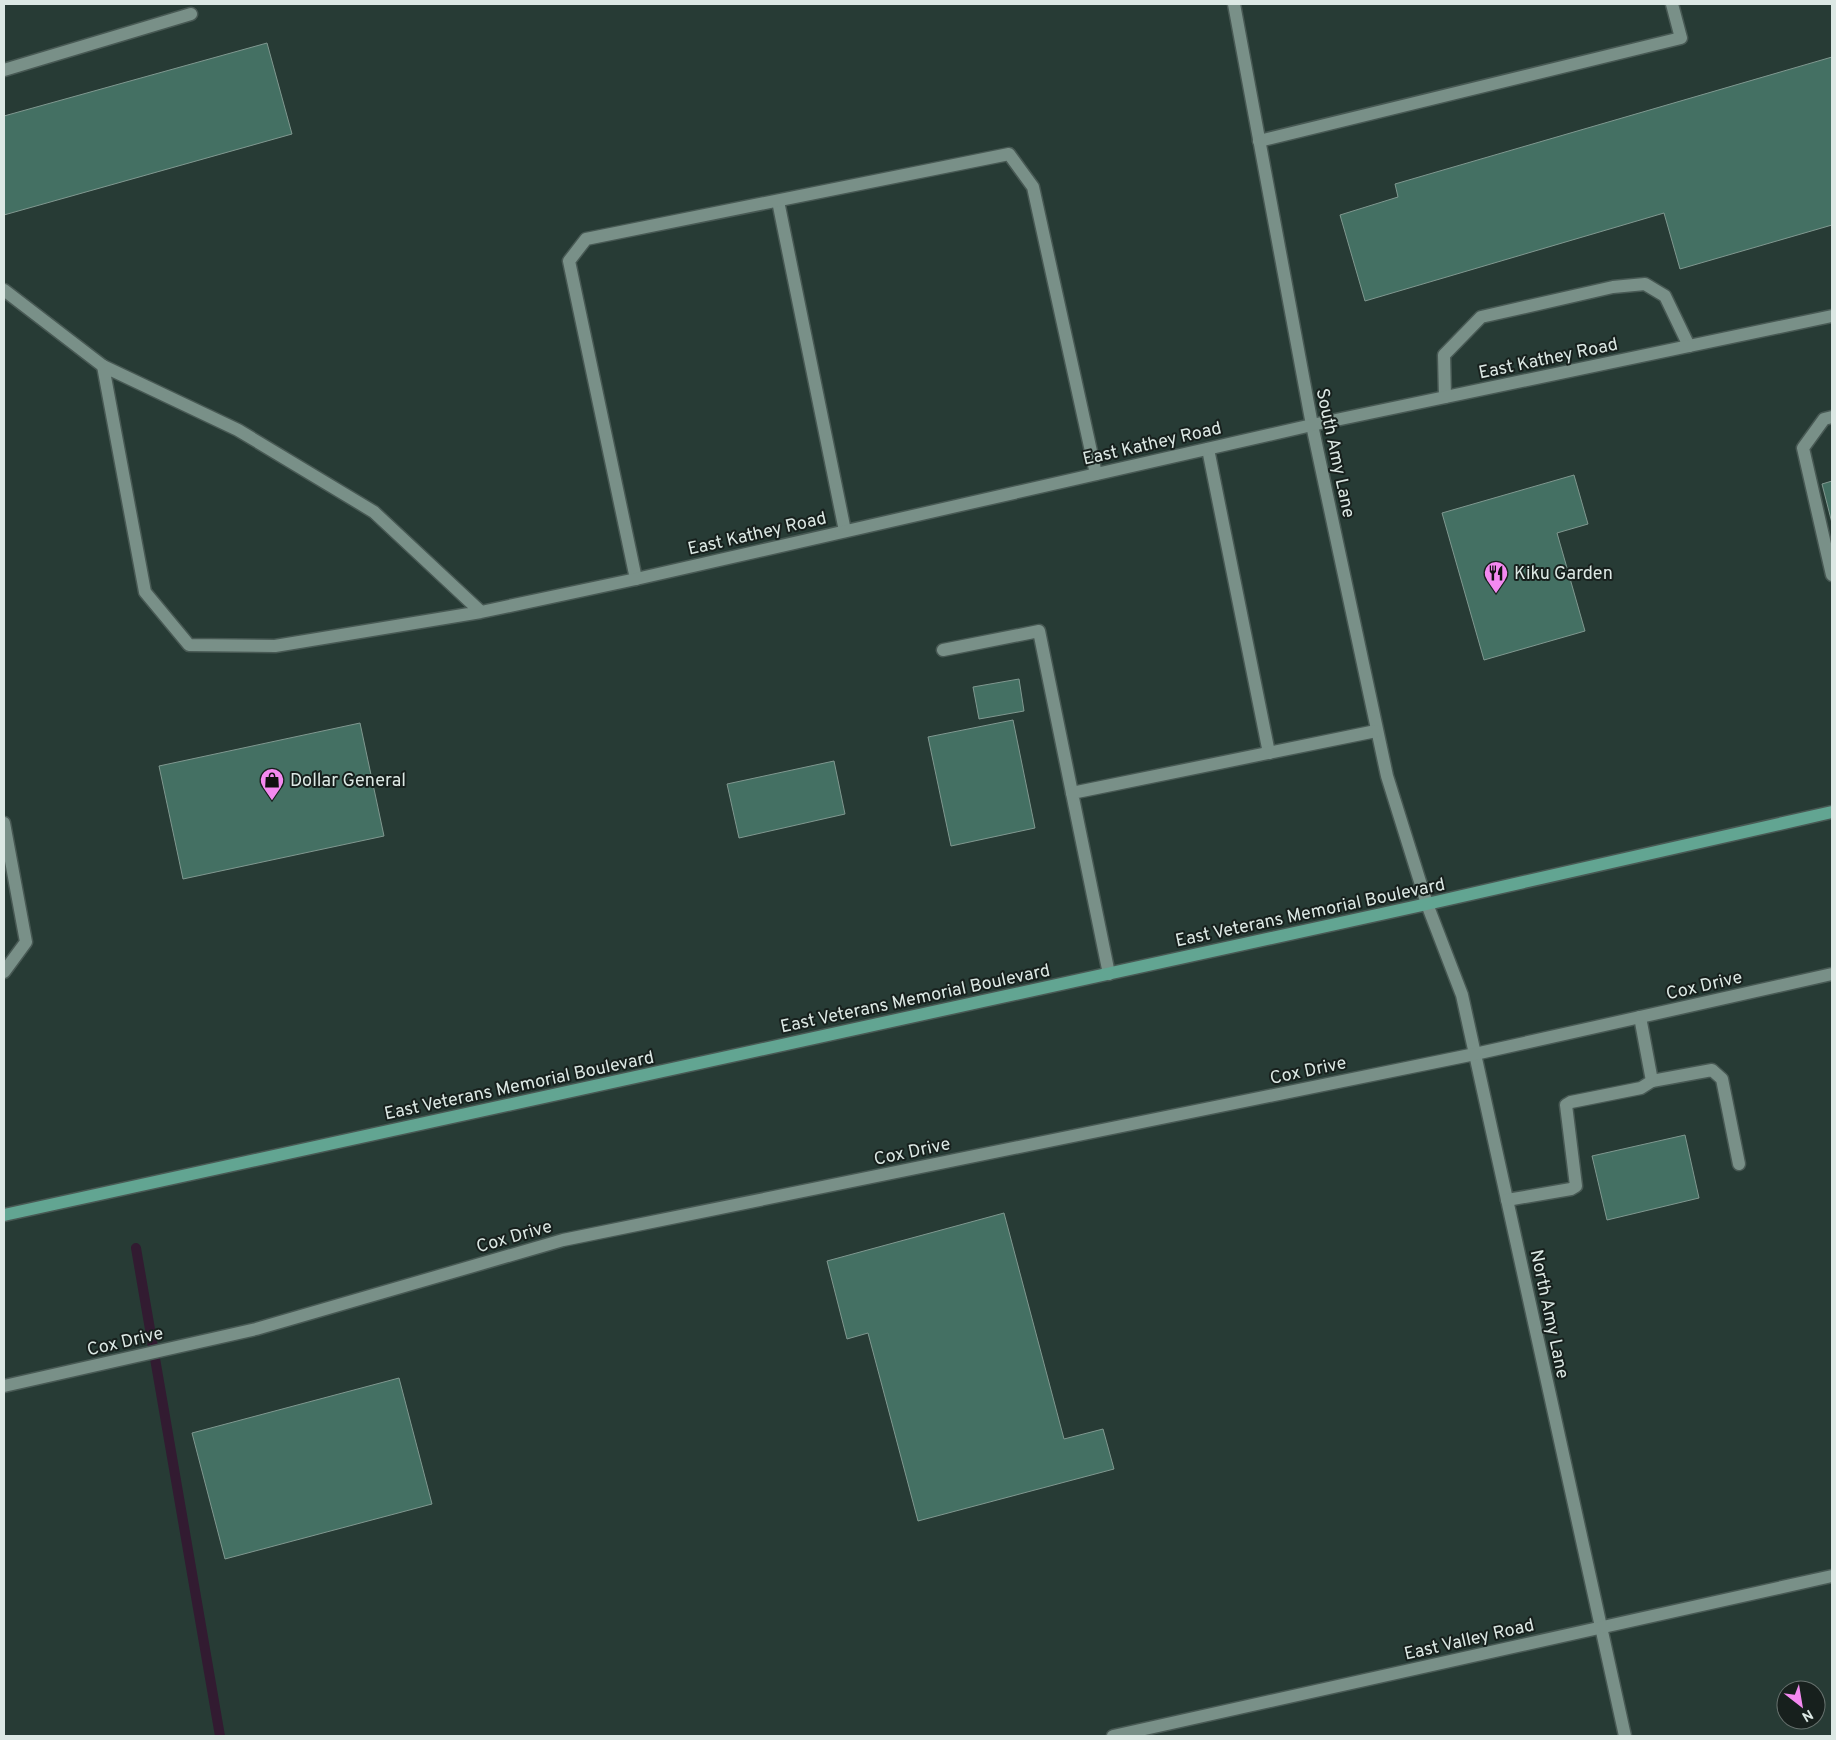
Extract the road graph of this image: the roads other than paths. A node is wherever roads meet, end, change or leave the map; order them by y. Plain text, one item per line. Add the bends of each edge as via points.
1 (1234, 4) edge
2 (1672, 4) edge
3 (191, 14) dead end
4 (4, 70) edge
5 (1259, 141) junction
6 (778, 201) junction
7 (4, 290) edge
8 (1832, 316) edge
9 (1689, 346) junction
10 (103, 366) junction
11 (1444, 397) junction
12 (1832, 417) edge
13 (1312, 425) junction
14 (1208, 449) junction
15 (1096, 474) junction
16 (845, 531) junction
17 (1832, 575) edge
18 (636, 579) junction
19 (480, 612) junction
20 (943, 650) dead end
21 (1376, 731) junction
22 (1268, 753) junction
23 (1072, 793) junction
24 (1832, 812) edge
25 (4, 823) edge
26 (1427, 904) junction
27 (4, 972) edge
28 (1109, 974) junction
29 (1832, 974) edge
30 (1640, 1017) junction
31 (1475, 1054) junction
32 (1652, 1081) junction
33 (1740, 1164) dead end
34 (1508, 1200) junction
35 (4, 1215) edge
36 (4, 1386) edge
37 (1832, 1576) edge
38 (1600, 1627) junction
39 (1113, 1736) edge
40 (1625, 1736) edge

1 - 5 street, South Amy Lane
2 - 5 street via 1681,38
3 - 4 street
5 - 13 street, South Amy Lane
6 - 15 street via 1009,154 1033,187
6 - 16 street
6 - 18 street via 586,239 569,261
7 - 10 street
8 - 9 street, East Kathey Road
9 - 11 street, East Kathey Road
9 - 11 street via 1665,296 1645,284 1613,287 1481,317 1444,355
10 - 19 street via 238,430 374,512
10 - 19 street, East Kathey Road via 144,592 189,645 275,646
11 - 13 street, East Kathey Road
12 - 17 street via 1824,419 1802,448
13 - 14 street, East Kathey Road
13 - 21 street, South Amy Lane
14 - 15 street, East Kathey Road
14 - 22 street
15 - 16 street, East Kathey Road
16 - 18 street, East Kathey Road
18 - 19 street, East Kathey Road
20 - 23 street via 1039,630
21 - 22 street
21 - 26 street, South Amy Lane via 1386,776
22 - 23 street
23 - 28 street
24 - 26 main road, East Veterans Memorial Boulevard
25 - 27 street via 26,942
26 - 28 main road, East Veterans Memorial Boulevard
26 - 31 street, North Amy Lane via 1462,995
28 - 35 main road, East Veterans Memorial Boulevard
29 - 30 street, Cox Drive
30 - 31 street, Cox Drive
30 - 32 street
31 - 34 street, North Amy Lane
31 - 36 street, Cox Drive via 563,1240 256,1329
32 - 33 street via 1712,1070 1722,1078
32 - 34 street via 1641,1088 1566,1105 1576,1186
34 - 38 street, North Amy Lane
37 - 38 street, East Valley Road
38 - 39 street, East Valley Road
38 - 40 street, North Amy Lane

